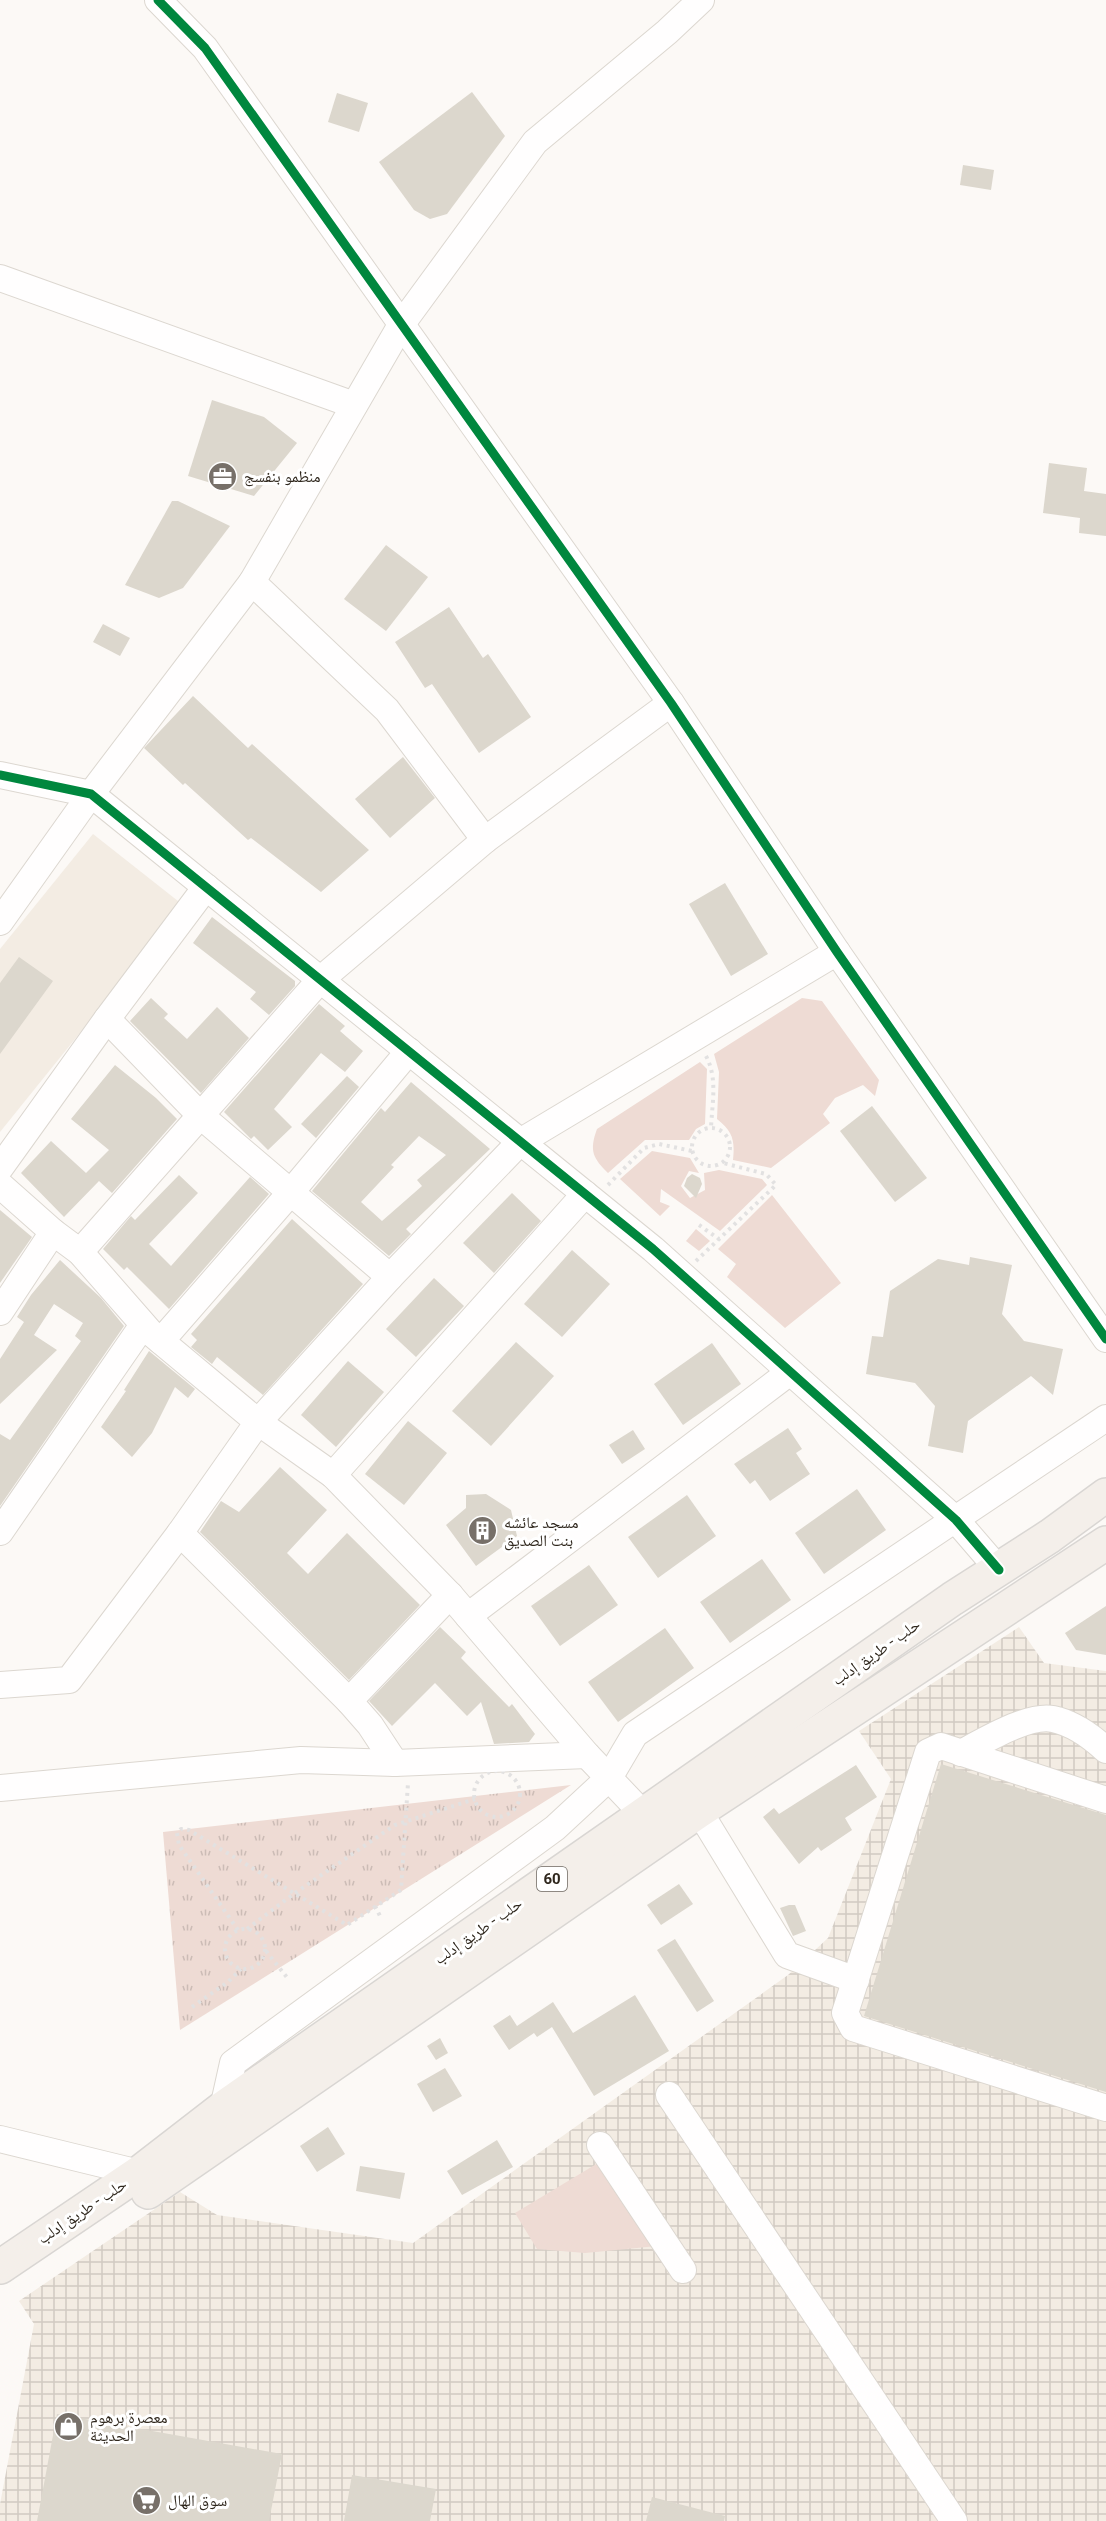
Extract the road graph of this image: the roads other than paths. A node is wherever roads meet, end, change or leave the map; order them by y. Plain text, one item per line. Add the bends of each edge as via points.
1 (158, 0) edge
2 (701, 0) edge
3 (0, 278) edge
4 (401, 325) junction
5 (354, 405) junction
6 (252, 582) junction
7 (671, 703) junction
8 (0, 775) edge
9 (91, 794) junction
10 (485, 840) junction
11 (206, 887) junction
12 (0, 922) edge
13 (837, 952) junction
14 (320, 980) junction
15 (107, 1019) junction
16 (409, 1051) junction
17 (201, 1116) junction
18 (520, 1142) junction
19 (0, 1168) edge
20 (0, 1185) edge
21 (291, 1192) junction
22 (589, 1197) junction
23 (53, 1232) junction
24 (80, 1252) junction
25 (390, 1277) junction
26 (0, 1312) edge
27 (152, 1333) junction
28 (1106, 1339) edge
29 (790, 1372) junction
30 (1106, 1418) edge
31 (258, 1422) junction
32 (333, 1475) junction
33 (1106, 1495) edge
34 (956, 1520) junction
35 (0, 1532) edge
36 (180, 1533) junction
37 (1050, 1536) junction
38 (1106, 1543) edge
39 (1071, 1566) junction
40 (999, 1570) junction
41 (450, 1595) junction
42 (468, 1616) junction
43 (0, 1685) edge
44 (349, 1701) junction
45 (1106, 1750) edge
46 (961, 1753) junction
47 (587, 1755) junction
48 (402, 1769) junction
49 (609, 1778) junction
50 (0, 1788) edge
51 (1106, 1800) edge
52 (699, 1811) junction
53 (644, 1815) junction
54 (856, 1980) junction
55 (669, 2095) dead end
56 (223, 2108) junction
57 (1106, 2108) edge
58 (0, 2139) edge
59 (600, 2145) dead end
60 (139, 2173) junction
61 (0, 2267) edge
62 (682, 2270) dead end
63 (0, 2292) edge
64 (954, 2521) edge

1 - 4 street via 205,48
2 - 4 street via 535,142
3 - 5 street
4 - 5 street
4 - 7 street
5 - 6 street
6 - 9 street
6 - 10 street via 387,710
7 - 10 street
7 - 13 street
8 - 9 street
9 - 11 street
9 - 12 street
10 - 14 street
11 - 14 street
11 - 15 street
13 - 18 street
13 - 28 street
14 - 16 street
14 - 17 street
15 - 17 street
15 - 19 street
16 - 18 street
16 - 21 street
17 - 21 street
17 - 24 street
18 - 22 street
18 - 25 street
20 - 23 street
21 - 25 street
21 - 27 street
22 - 29 street
22 - 32 street
23 - 24 street
23 - 26 street
24 - 27 street
25 - 31 street
27 - 31 street
27 - 35 street
29 - 34 street
29 - 42 street
30 - 34 street
31 - 32 street
31 - 36 street
32 - 41 street
33 - 37 main road, حلب - طريق إدلب / 60
34 - 40 street
34 - 49 street via 636,1734
36 - 43 street via 69,1680
36 - 44 street
37 - 39 main road
37 - 40 main road, حلب - طريق إدلب / 60
38 - 39 main road, حلب - طريق إدلب / 60
39 - 52 main road, حلب - طريق إدلب / 60
40 - 53 main road, حلب - طريق إدلب / 60
41 - 42 street
41 - 44 street
42 - 47 street
44 - 48 street
45 - 46 street via 1069,1724 1052,1719 1032,1721
46 - 51 street
46 - 54 street via 941,1746 928,1752
47 - 48 street
47 - 49 street
48 - 50 street via 301,1760
49 - 53 street
49 - 56 street via 555,1828 233,2063
52 - 54 street via 787,1955
52 - 63 main road, حلب - طريق إدلب / 60
53 - 56 main road, حلب - طريق إدلب / 60
54 - 57 street via 845,2013 854,2028
55 - 64 street
56 - 60 main road, حلب - طريق إدلب / 60
58 - 60 street
59 - 62 street
60 - 61 main road, حلب - طريق إدلب / 60

